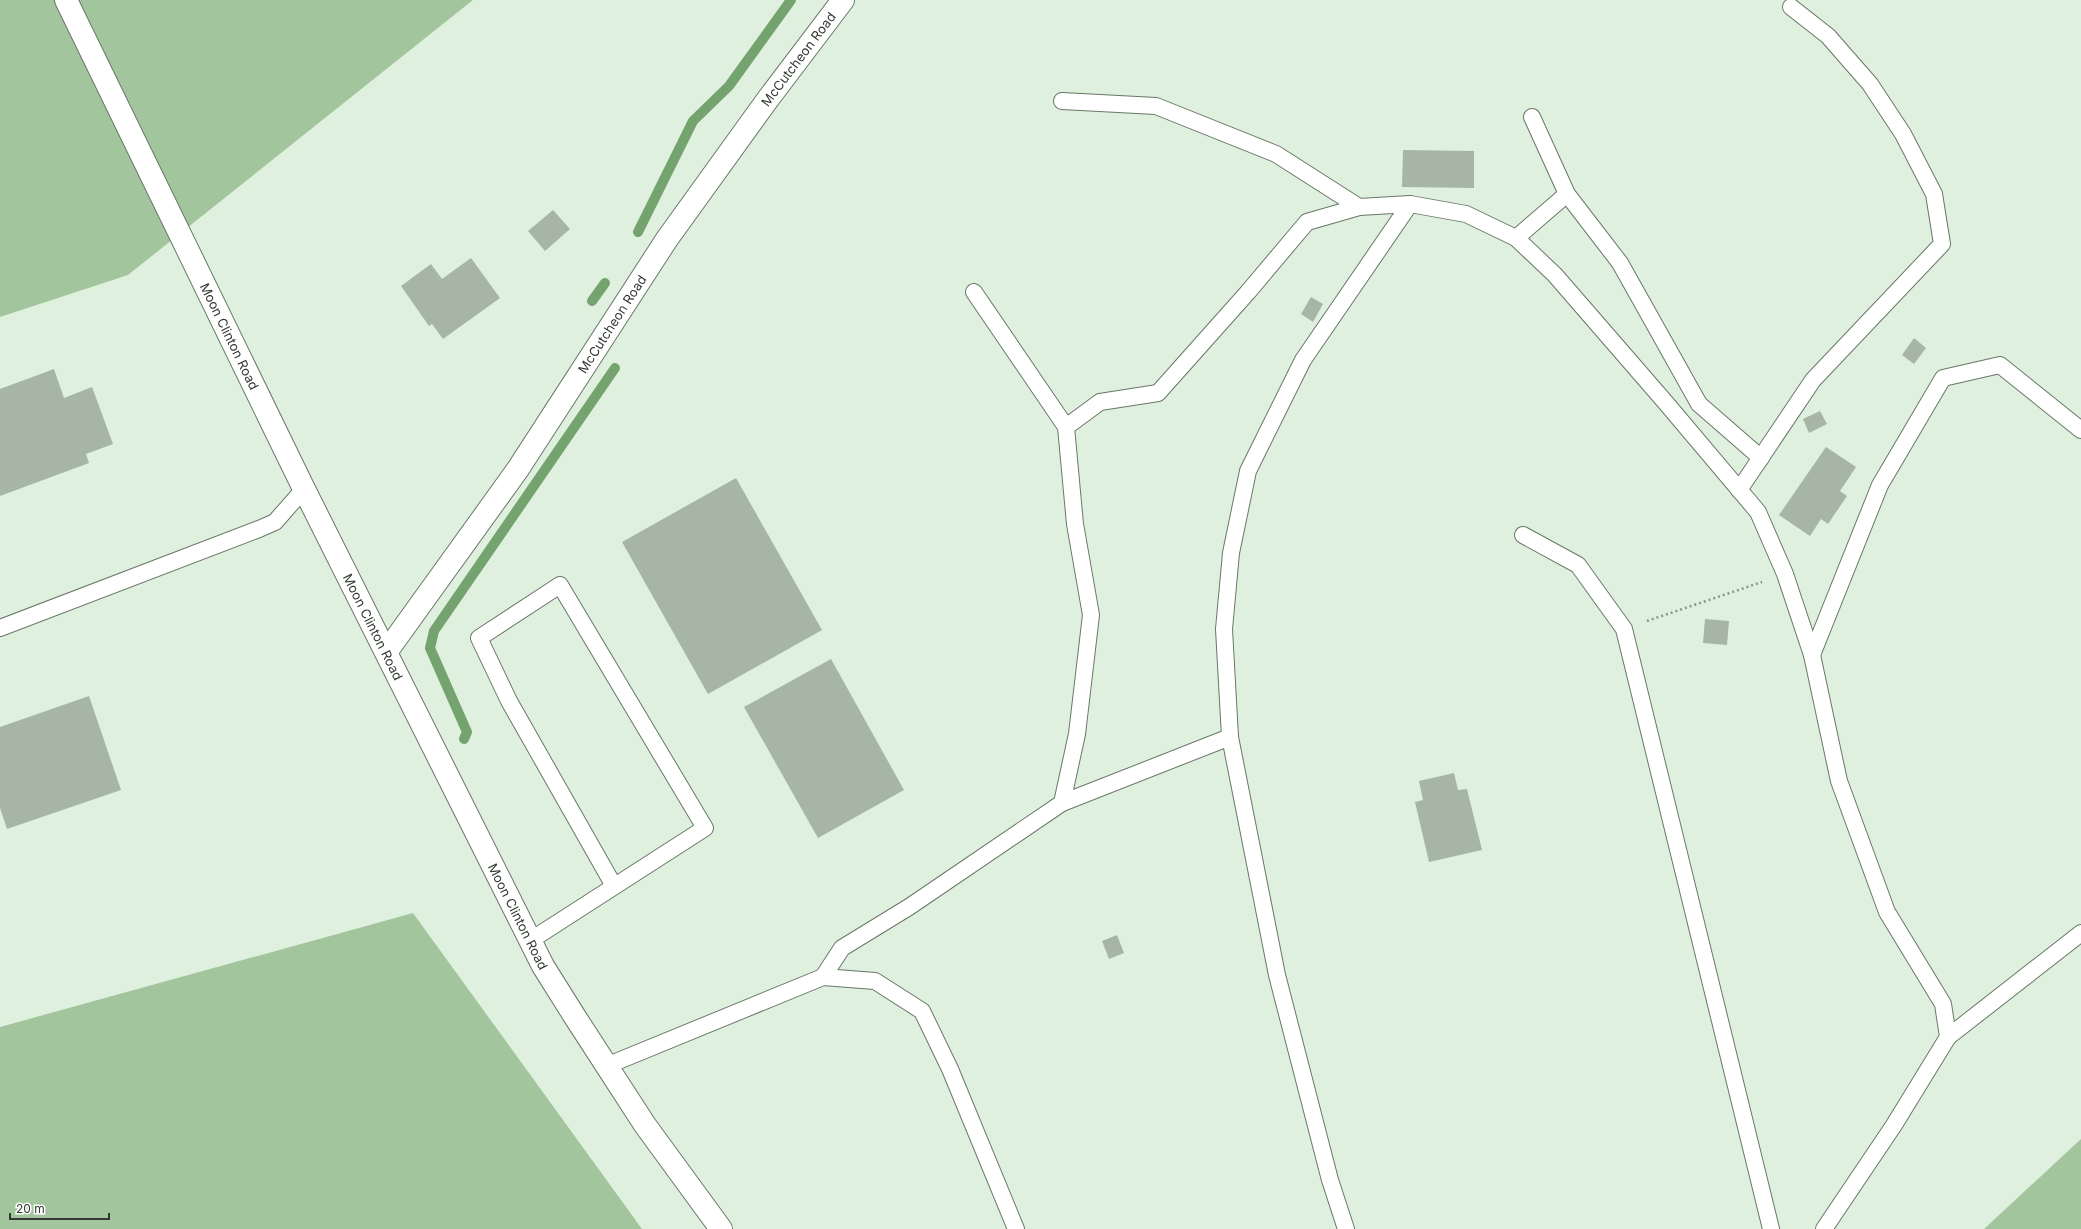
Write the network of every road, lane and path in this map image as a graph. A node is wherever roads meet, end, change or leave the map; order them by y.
1 (66, 0) edge
2 (843, 0) edge
3 (1791, 7) dead end
4 (1062, 101) dead end
5 (1532, 117) dead end
6 (1567, 194) junction
7 (1410, 204) junction
8 (1358, 207) junction
9 (1516, 238) junction
10 (974, 292) dead end
11 (1066, 428) junction
12 (2081, 430) edge
13 (1761, 458) junction
14 (304, 489) junction
15 (1739, 490) junction
16 (1522, 535) dead end
17 (1785, 574) junction
18 (0, 628) edge
19 (1624, 629) junction
20 (387, 651) junction
21 (1812, 655) junction
22 (1230, 737) junction
23 (1062, 803) junction
24 (614, 886) junction
25 (2081, 933) edge
26 (531, 940) junction
27 (823, 977) junction
28 (1948, 1037) junction
29 (606, 1066) junction
30 (721, 1229) edge
31 (1016, 1229) edge
32 (1346, 1229) edge
33 (1771, 1229) edge
34 (1824, 1229) edge

1 - 14 street, Moon Clinton Road
2 - 20 street, McCutcheon Road
3 - 13 lane
4 - 8 lane
5 - 6 lane
6 - 9 lane
6 - 13 lane
7 - 8 lane
7 - 9 lane
7 - 22 lane
8 - 11 lane
9 - 15 lane
10 - 11 lane
11 - 23 lane
12 - 21 lane
13 - 15 lane
14 - 18 lane
14 - 20 street, Moon Clinton Road
15 - 17 lane
16 - 19 lane
17 - 19 path
17 - 21 lane
19 - 33 lane
20 - 26 street, Moon Clinton Road
21 - 28 lane
22 - 23 lane
22 - 32 lane
23 - 27 lane
24 - 24 lane
24 - 26 lane
25 - 28 lane
26 - 29 street, Moon Clinton Road
27 - 29 lane
27 - 31 lane
28 - 34 lane
29 - 30 street, Moon Clinton Road

